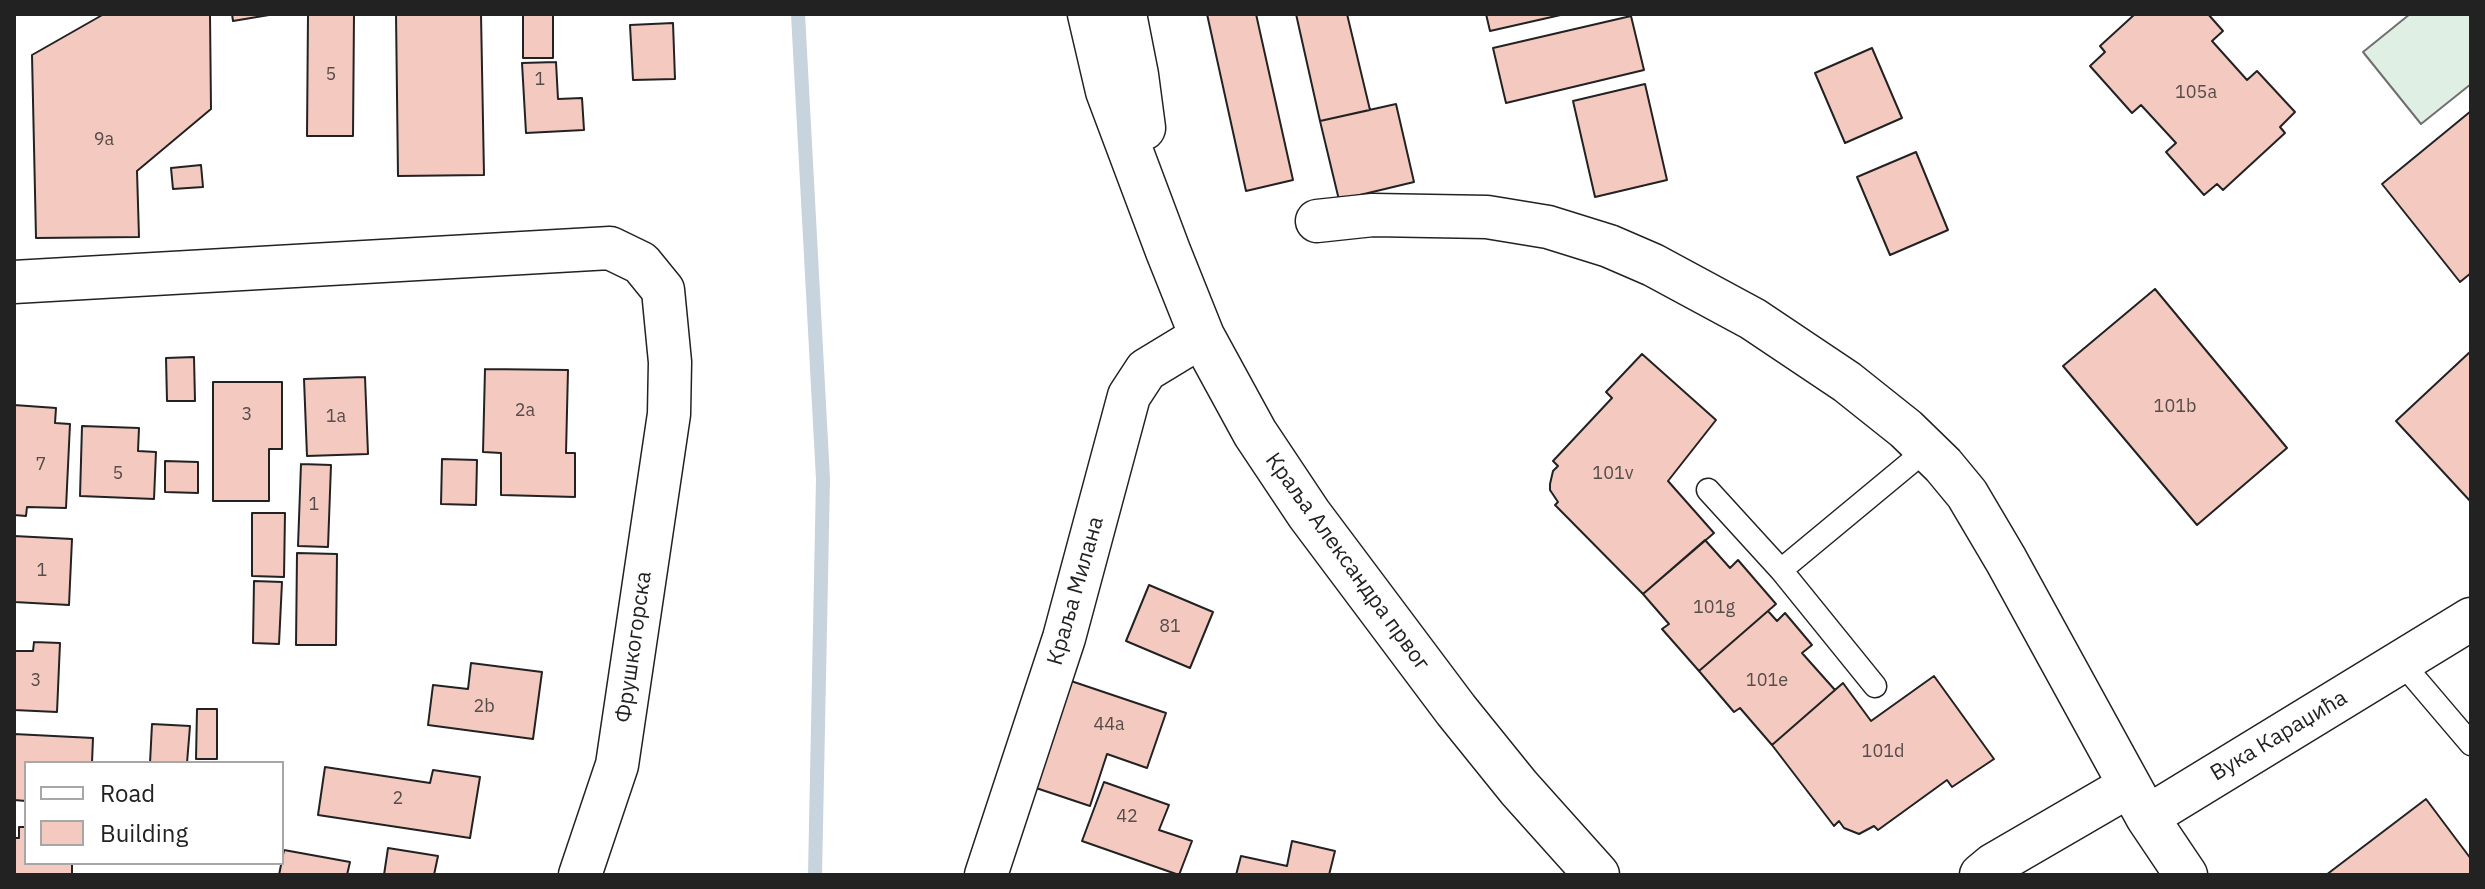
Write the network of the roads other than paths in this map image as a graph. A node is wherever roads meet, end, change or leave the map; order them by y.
1 (1090, 14) edge
2 (1124, 14) edge
3 (1153, 213) junction
4 (1317, 221) dead end
5 (14, 282) edge
6 (1202, 336) junction
7 (1927, 449) junction
8 (1708, 490) dead end
9 (1781, 570) junction
10 (2471, 619) edge
11 (2402, 663) junction
12 (1875, 686) dead end
13 (2471, 744) edge
14 (2138, 801) junction
15 (580, 875) edge
16 (986, 875) edge
17 (1597, 875) edge
18 (1981, 875) edge
19 (2186, 875) edge

1 - 3 main road, Краља Александра првог
2 - 3 main road, Краља Александра првог
3 - 6 main road, Краља Александра првог
4 - 7 street
5 - 15 street, Фрушкогорска
6 - 16 street, Краља Милана
6 - 17 main road, Краља Александра првог
7 - 9 lane
7 - 14 street
8 - 9 lane
9 - 12 lane
10 - 11 street, Вука Караџића
11 - 13 lane
11 - 14 street, Вука Караџића
14 - 18 street, Вука Караџића
14 - 19 street

